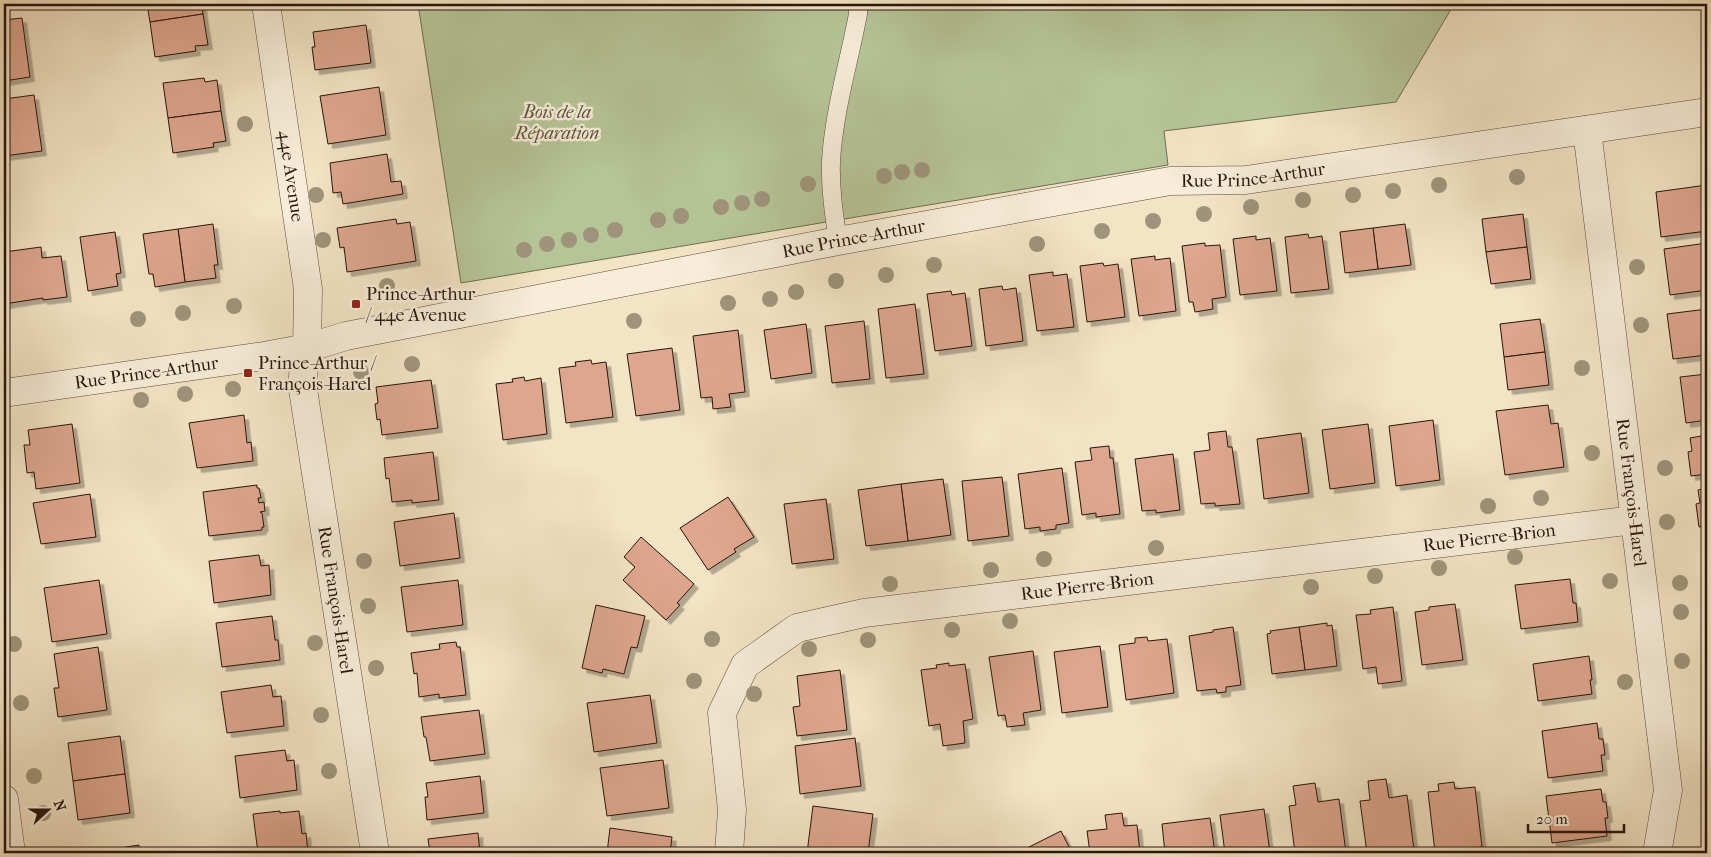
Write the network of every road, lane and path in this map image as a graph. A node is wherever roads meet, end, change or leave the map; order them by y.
1 (266, 4) edge
2 (858, 4) edge
3 (1707, 112) edge
4 (1587, 130) junction
5 (838, 241) junction
6 (306, 348) junction
7 (4, 393) edge
8 (1634, 520) junction
9 (4, 799) edge
10 (11, 853) edge
11 (375, 853) edge
12 (729, 853) edge
13 (1657, 853) edge

1 - 6 street, 44e Avenue
2 - 5 lane
3 - 4 street, Rue Prince-Arthur
4 - 5 street, Rue Prince-Arthur
4 - 8 street, Rue François-Harel
5 - 6 street, Rue Prince-Arthur
6 - 7 street, Rue Prince-Arthur
6 - 11 street, Rue François-Harel
8 - 12 street, Rue Pierre-Brion
8 - 13 street, Rue François-Harel
9 - 10 street

